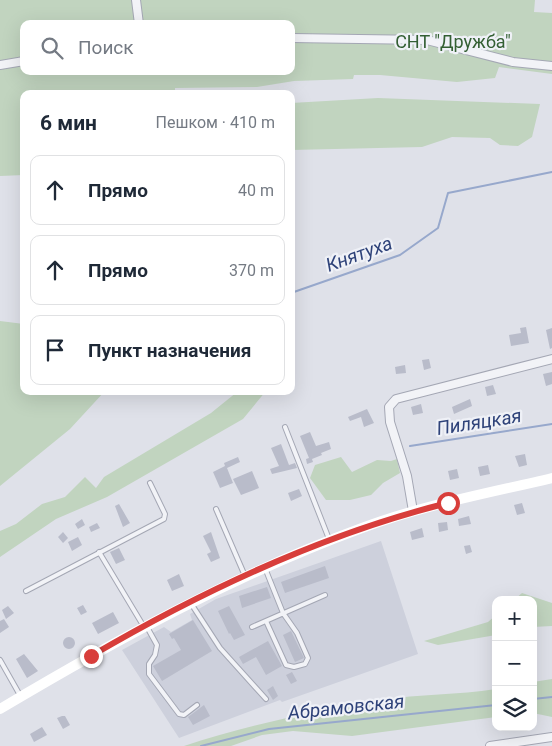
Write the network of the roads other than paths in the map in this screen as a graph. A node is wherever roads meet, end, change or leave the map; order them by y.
1 (136, 0) edge
2 (138, 20) edge
3 (295, 38) edge
4 (20, 62) edge
5 (0, 65) edge
6 (552, 66) edge
7 (552, 359) edge
8 (285, 427) dead end
9 (552, 478) edge
10 (150, 483) dead end
11 (216, 509) dead end
12 (413, 511) junction
13 (330, 541) junction
14 (99, 552) junction
15 (265, 568) junction
16 (246, 577) junction
17 (26, 591) dead end
18 (325, 595) dead end
19 (190, 603) junction
20 (283, 614) junction
21 (266, 621) junction
22 (144, 626) junction
23 (252, 627) dead end
24 (0, 660) edge
25 (21, 697) junction
26 (266, 699) dead end
27 (198, 705) dead end
28 (0, 709) edge
29 (552, 737) edge
30 (490, 746) edge

1 - 2 street
3 - 6 street
4 - 5 street
7 - 12 street
8 - 13 lane
9 - 12 street
10 - 14 lane
11 - 16 lane
12 - 13 street
13 - 15 street
14 - 17 lane
14 - 22 lane
15 - 16 street
15 - 20 lane
16 - 19 street
18 - 20 lane
19 - 22 street
19 - 26 lane
20 - 21 lane
20 - 21 lane
21 - 23 lane
22 - 25 street
22 - 27 lane
24 - 25 lane
25 - 28 street
29 - 30 street

